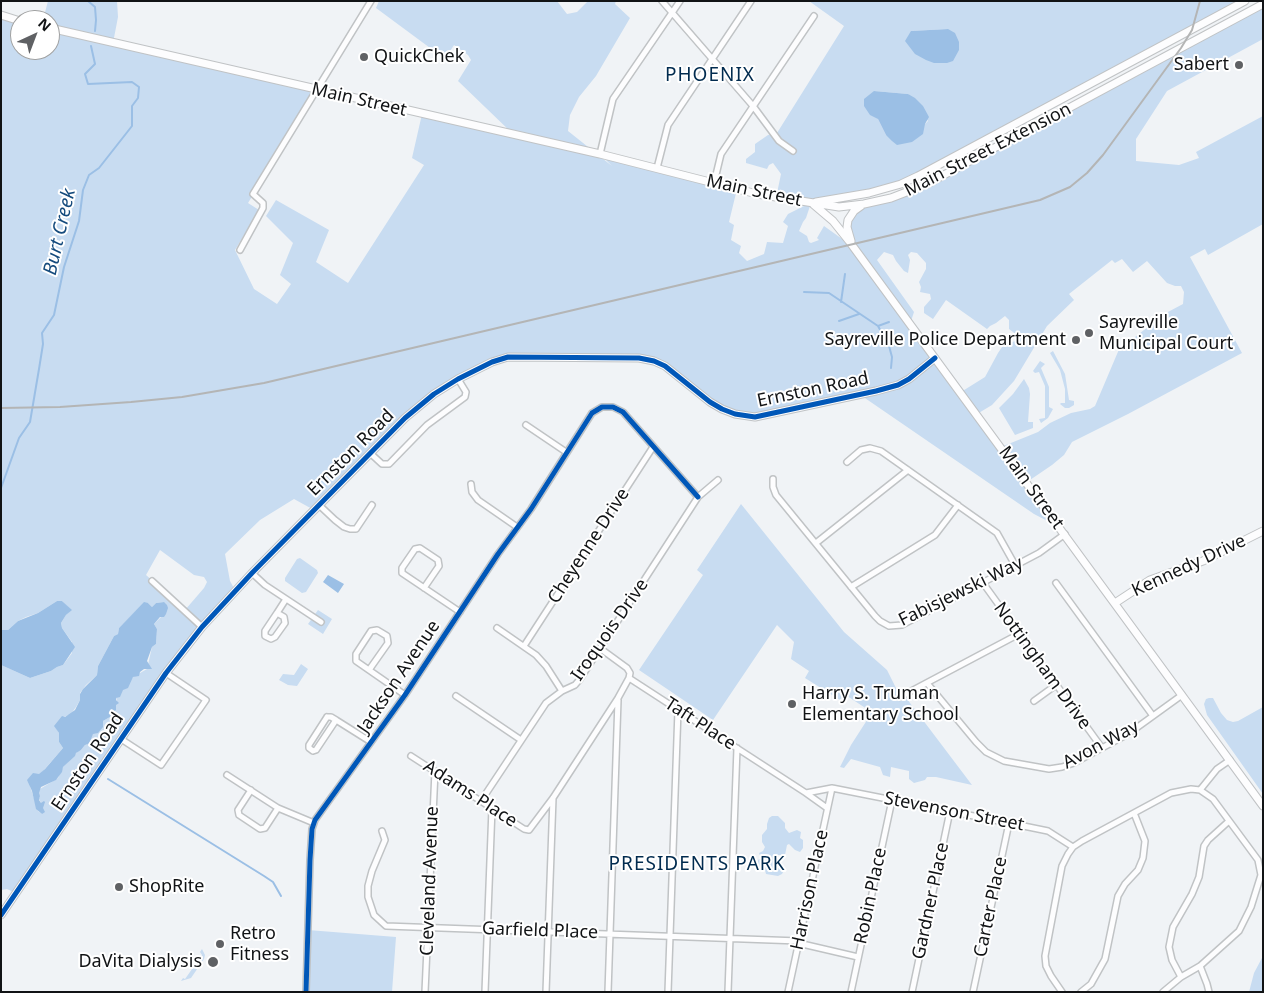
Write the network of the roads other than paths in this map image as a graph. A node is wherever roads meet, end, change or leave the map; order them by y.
1 (372, 1) edge
2 (662, 1) edge
3 (680, 1) edge
4 (751, 1) edge
5 (1245, 1) edge
6 (1263, 4) edge
7 (672, 13) junction
8 (814, 16) dead end
9 (60, 30) edge
10 (712, 59) junction
11 (317, 90) junction
12 (753, 106) junction
13 (793, 151) dead end
14 (600, 154) junction
15 (657, 168) junction
16 (714, 183) junction
17 (811, 203) junction
18 (864, 204) junction
19 (853, 246) junction
20 (240, 250) dead end
21 (935, 358) junction
22 (458, 380) junction
23 (526, 425) dead end
24 (653, 446) junction
25 (566, 452) junction
26 (370, 453) junction
27 (847, 462) dead end
28 (908, 470) junction
29 (773, 479) dead end
30 (718, 480) dead end
31 (471, 484) dead end
32 (698, 497) junction
33 (319, 505) junction
34 (372, 505) dead end
35 (958, 505) junction
36 (517, 527) junction
37 (1263, 531) edge
38 (1065, 534) junction
39 (816, 543) junction
40 (1016, 565) junction
41 (252, 573) junction
42 (152, 581) dead end
43 (983, 583) junction
44 (1056, 583) dead end
45 (851, 587) junction
46 (424, 588) junction
47 (286, 599) junction
48 (1115, 603) junction
49 (460, 612) junction
50 (277, 613) junction
51 (321, 622) dead end
52 (202, 627) junction
53 (496, 628) dead end
54 (1018, 634) junction
55 (524, 646) junction
56 (601, 649) junction
57 (370, 670) junction
58 (166, 673) junction
59 (629, 678) junction
60 (927, 682) junction
61 (1056, 685) junction
62 (562, 691) junction
63 (405, 695) junction
64 (1182, 695) junction
65 (456, 696) dead end
66 (900, 697) dead end
67 (618, 698) junction
68 (1034, 701) dead end
69 (678, 710) junction
70 (1153, 716) junction
71 (336, 720) junction
72 (121, 739) junction
73 (521, 740) junction
74 (371, 742) junction
75 (737, 748) junction
76 (1102, 748) junction
77 (411, 756) dead end
78 (1230, 760) junction
79 (435, 771) junction
80 (227, 775) dead end
81 (832, 788) junction
82 (251, 790) junction
83 (1200, 790) junction
84 (806, 793) junction
85 (553, 798) junction
86 (892, 800) junction
87 (481, 801) junction
88 (1263, 806) edge
89 (278, 808) junction
90 (492, 808) junction
91 (827, 808) junction
92 (950, 811) junction
93 (1134, 813) junction
94 (1229, 821) junction
95 (314, 823) junction
96 (1009, 823) junction
97 (382, 831) dead end
98 (1073, 847) junction
99 (1, 915) edge
100 (428, 928) junction
101 (488, 928) junction
102 (549, 931) junction
103 (610, 933) junction
104 (670, 936) junction
105 (730, 938) junction
106 (798, 942) junction
107 (858, 957) junction
108 (1200, 966) junction
109 (1181, 977) junction
110 (306, 992) edge
111 (425, 992) edge
112 (485, 992) edge
113 (546, 992) edge
114 (608, 992) edge
115 (668, 992) edge
116 (728, 992) edge
117 (788, 992) edge
118 (851, 992) edge
119 (912, 992) edge
120 (973, 992) edge
121 (1062, 992) edge
122 (1082, 992) edge
123 (1163, 992) edge
124 (1209, 992) edge

1 - 11 street
2 - 7 street
3 - 7 street
4 - 10 street
5 - 17 main road, Main Street Extension
6 - 18 main road, Main Street Extension
7 - 10 street
7 - 14 street
8 - 12 street
9 - 11 main road, Main Street
10 - 12 street
10 - 15 street
11 - 14 main road, Main Street
11 - 20 street
12 - 13 street
12 - 16 street
14 - 15 main road, Main Street
15 - 16 main road, Main Street
16 - 17 main road, Main Street
17 - 18 main road, Main Street Extension
17 - 19 main road, Main Street
18 - 19 main road
19 - 21 main road, Main Street
21 - 22 main road, Ernston Road
21 - 38 main road, Main Street
22 - 26 main road, Ernston Road
22 - 26 street
23 - 25 street
24 - 25 street, Jackson Avenue
24 - 32 street
24 - 55 street, Cheyenne Drive
25 - 36 street, Jackson Avenue
26 - 33 main road, Ernston Road
27 - 28 street
28 - 35 street
28 - 39 street
29 - 39 street, Fabisjewski Way
30 - 32 street, Iroquois Drive
31 - 36 street
32 - 56 street, Iroquois Drive
33 - 34 street
33 - 41 main road, Ernston Road
35 - 40 street
35 - 45 street
36 - 49 street, Jackson Avenue
37 - 48 main road, Kennedy Drive
38 - 40 street, Fabisjewski Way
38 - 48 main road, Main Street
39 - 45 street, Fabisjewski Way
40 - 43 street, Fabisjewski Way
41 - 47 street
41 - 52 main road, Ernston Road
42 - 52 street
43 - 45 street, Fabisjewski Way
43 - 54 street, Nottingham Drive
44 - 70 street
46 - 46 street
46 - 49 street
47 - 50 street
47 - 51 street
48 - 64 main road, Main Street
49 - 63 street, Jackson Avenue
50 - 50 street
52 - 58 main road, Ernston Road
53 - 55 street
54 - 60 street
54 - 61 street, Nottingham Drive
55 - 62 street
56 - 59 street, Taft Place
56 - 62 street, Iroquois Drive
57 - 57 street
57 - 63 street
58 - 72 main road, Ernston Road
58 - 72 street
59 - 67 street
59 - 69 street, Taft Place
60 - 66 street
60 - 76 street, Avon Way
61 - 68 street
61 - 76 street, Nottingham Drive
62 - 73 street, Iroquois Drive
63 - 74 street, Jackson Avenue
64 - 70 street, Avon Way
64 - 78 main road, Main Street
65 - 73 street
67 - 85 street
67 - 103 street
69 - 75 street, Taft Place
69 - 104 street
70 - 76 street, Avon Way
71 - 71 street
71 - 74 street
72 - 99 main road, Ernston Road
73 - 87 street, Iroquois Drive
74 - 95 street, Jackson Avenue
75 - 84 street, Taft Place
75 - 105 street
77 - 79 street, Adams Place
78 - 83 street
78 - 88 main road, Main Street
79 - 87 street, Adams Place
79 - 100 street, Cleveland Avenue
80 - 82 street
81 - 84 street
81 - 86 street, Stevenson Street
81 - 91 street, Harrison Place
82 - 89 street
82 - 89 street
83 - 93 street
83 - 94 street
84 - 91 street, Taft Place
85 - 90 street, Adams Place
85 - 102 street
86 - 92 street, Stevenson Street
86 - 107 street, Robin Place
87 - 90 street, Adams Place
89 - 95 street
90 - 101 street
91 - 106 street, Harrison Place
92 - 96 street, Stevenson Street
92 - 119 street, Gardner Place
93 - 98 street
93 - 122 street
94 - 108 street
94 - 109 street
95 - 110 street, Jackson Avenue
96 - 98 street, Stevenson Street
96 - 120 street, Carter Place
97 - 100 street, Garfield Place
98 - 121 street
100 - 101 street, Garfield Place
100 - 111 street, Cleveland Avenue
101 - 102 street, Garfield Place
101 - 112 street
102 - 103 street, Garfield Place
102 - 113 street
103 - 104 street, Garfield Place
103 - 114 street
104 - 105 street, Garfield Place
104 - 115 street
105 - 106 street, Garfield Place
105 - 116 street
106 - 107 street, Garfield Place
106 - 117 street, Harrison Place
107 - 118 street, Robin Place
108 - 109 street
108 - 124 street
109 - 123 street

